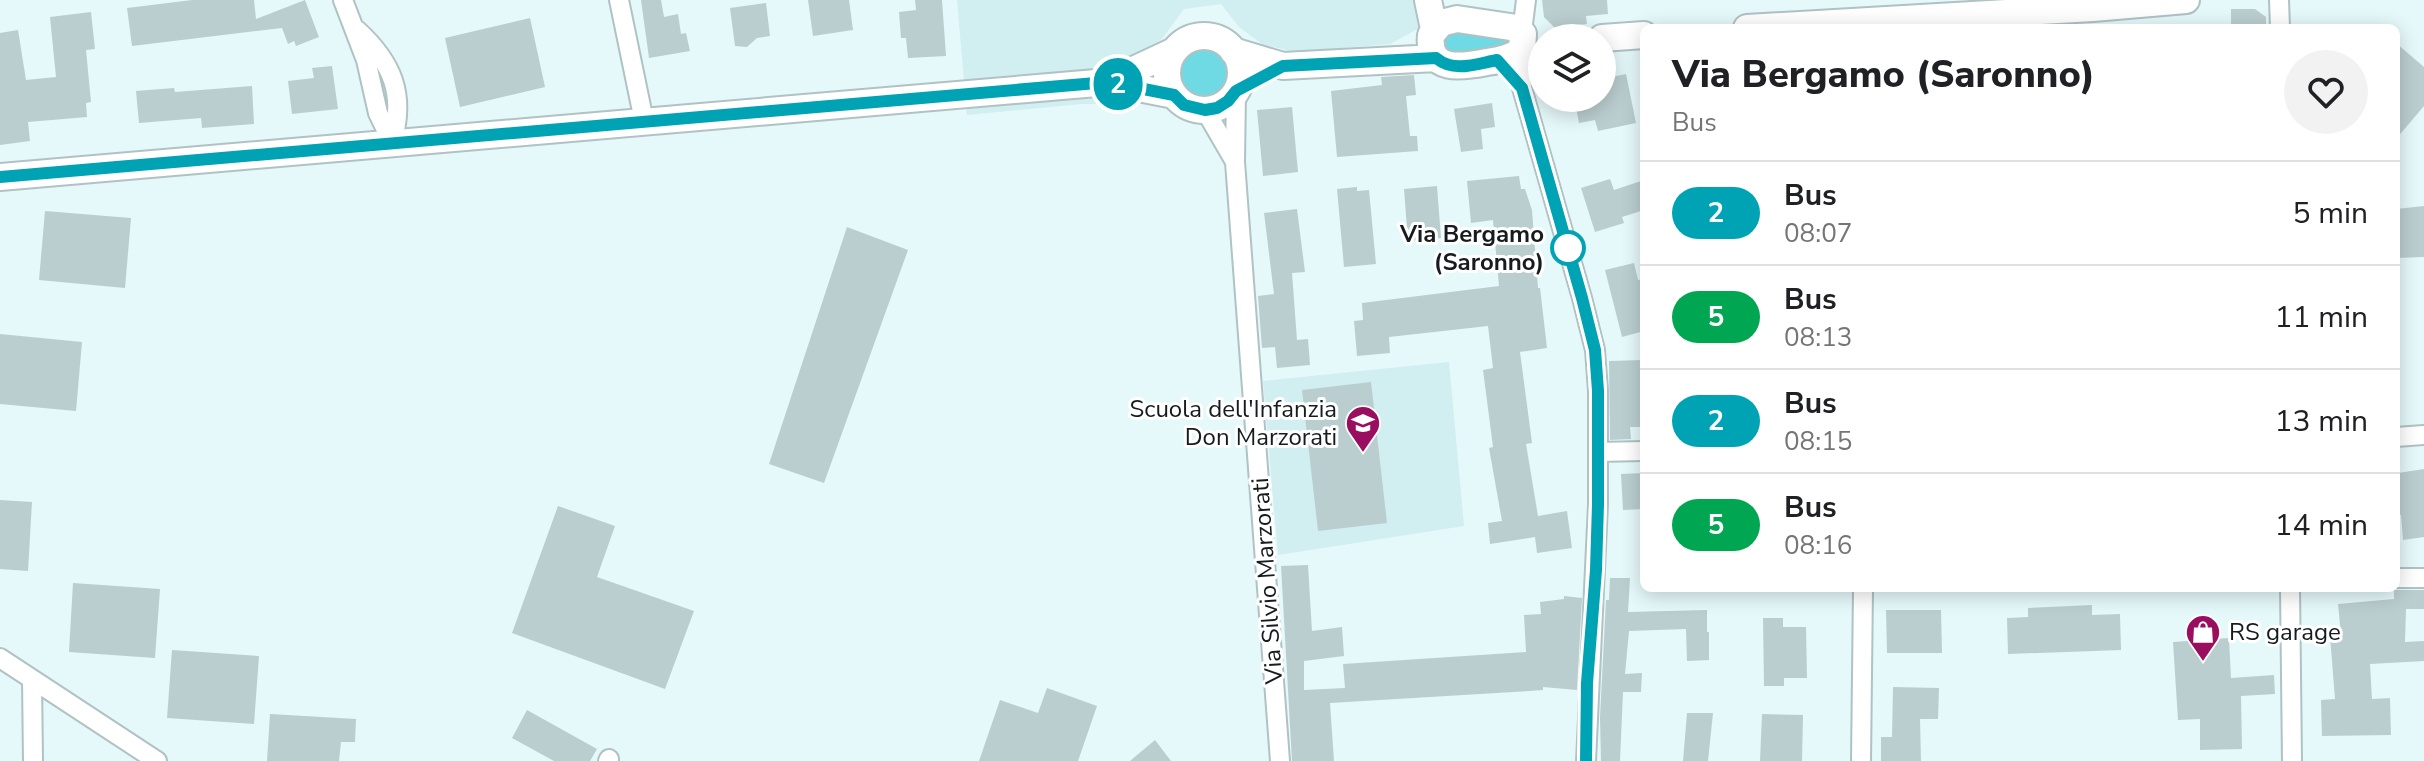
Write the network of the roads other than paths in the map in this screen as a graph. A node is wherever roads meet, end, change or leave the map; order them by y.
1 (343, 0) edge
2 (619, 0) edge
3 (1428, 0) edge
4 (1458, 0) edge
5 (1518, 0) edge
6 (1526, 0) edge
7 (2186, 0) edge
8 (2279, 0) edge
9 (1816, 24) edge
10 (2280, 24) edge
11 (1640, 35) edge
12 (1616, 37) edge
13 (1517, 39) edge
14 (1434, 41) junction
15 (1174, 51) junction
16 (1233, 51) junction
17 (1283, 66) junction
18 (1108, 82) junction
19 (1236, 91) junction
20 (1174, 95) junction
21 (1205, 110) junction
22 (644, 121) junction
23 (392, 142) junction
24 (1235, 162) junction
25 (0, 177) edge
26 (2424, 435) edge
27 (2400, 437) edge
28 (1640, 451) edge
29 (1598, 452) junction
30 (2400, 578) edge
31 (2424, 578) edge
32 (1863, 592) edge
33 (2290, 592) edge
34 (0, 658) edge
35 (32, 679) junction
36 (33, 761) edge
37 (157, 761) edge
38 (1280, 761) edge
39 (1586, 761) edge
40 (1861, 761) edge
41 (2292, 761) edge

1 - 23 street
2 - 22 street
3 - 14 street
4 - 13 street
5 - 13 street
6 - 13 street
7 - 9 street
8 - 10 street
11 - 12 street
13 - 14 street
13 - 14 street
13 - 29 street
14 - 17 street
15 - 16 street
15 - 18 street
15 - 20 street
16 - 17 street
16 - 19 street
17 - 19 street
18 - 20 street
18 - 22 street
19 - 21 street
19 - 24 street, Via Silvio Marzorati
20 - 21 street
21 - 24 street, Via Silvio Marzorati
22 - 23 street
23 - 25 street
24 - 38 street, Via Silvio Marzorati
26 - 27 street
28 - 29 street
29 - 39 street
30 - 31 street
32 - 40 street
33 - 41 street
34 - 35 street
35 - 36 street
35 - 37 street

